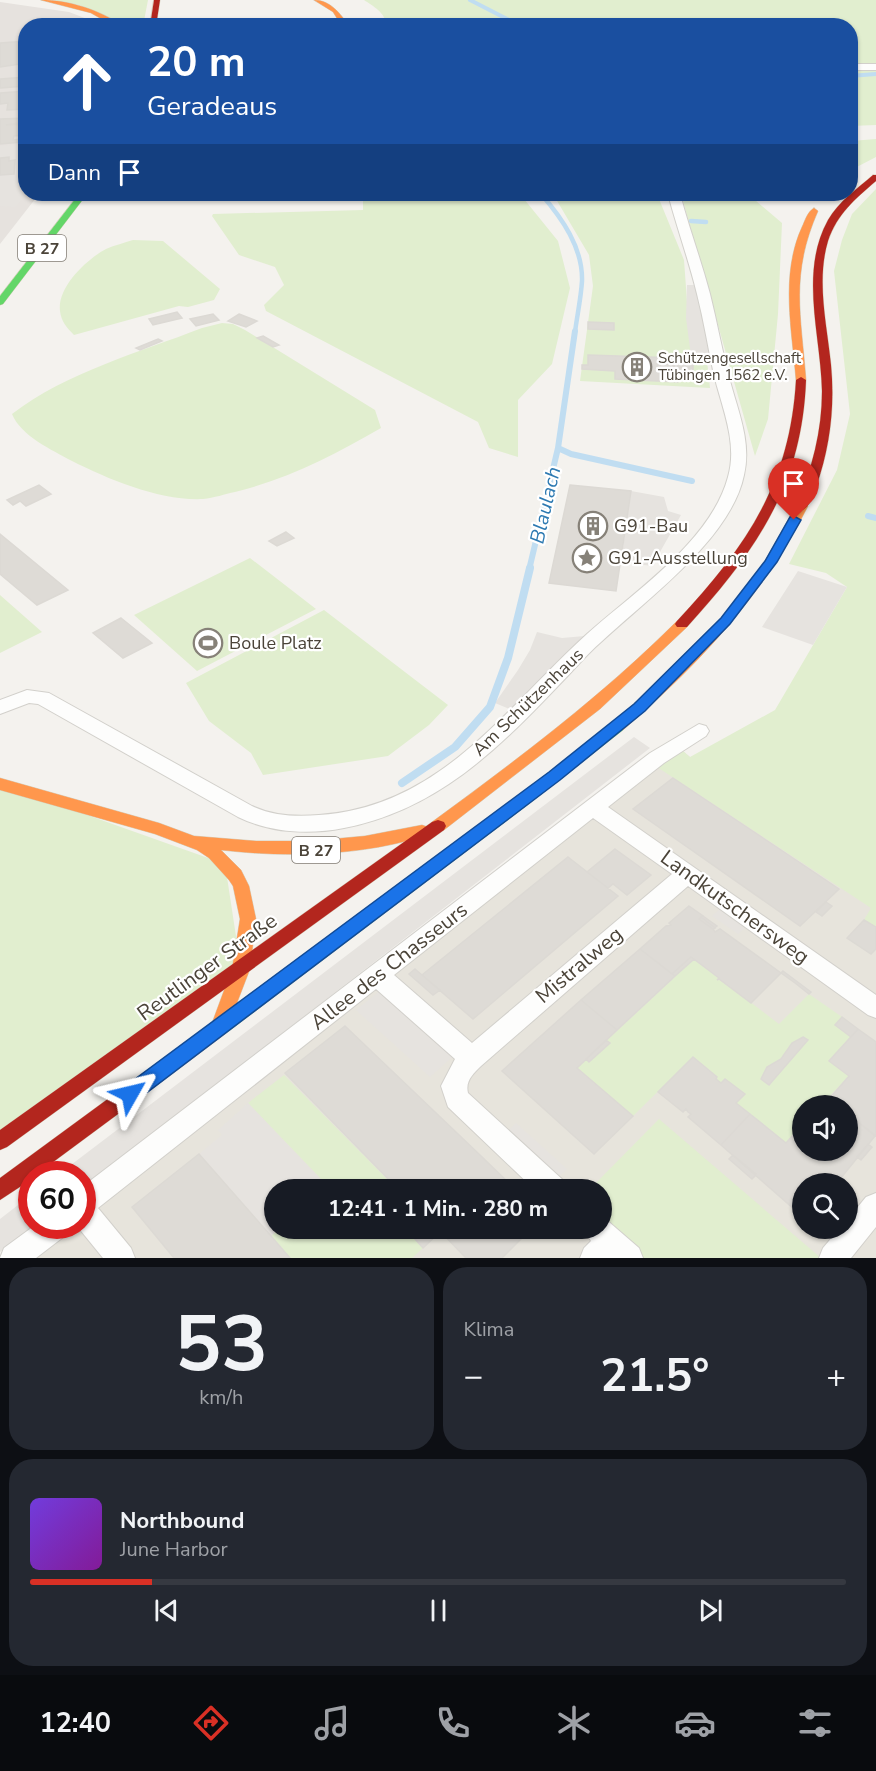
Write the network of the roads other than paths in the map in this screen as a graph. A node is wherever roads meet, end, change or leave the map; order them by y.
1 (44, 0) edge
2 (157, 0) edge
3 (317, 0) edge
4 (331, 0) edge
5 (105, 18) edge
6 (154, 18) edge
7 (340, 18) edge
8 (352, 18) edge
9 (858, 67) edge
10 (876, 67) edge
11 (872, 169) edge
12 (858, 185) edge
13 (78, 201) edge
14 (676, 201) edge
15 (822, 201) edge
16 (845, 201) edge
17 (0, 302) edge
18 (0, 707) edge
19 (699, 730) dead end
20 (0, 784) edge
21 (593, 807) junction
22 (438, 826) junction
23 (192, 840) junction
24 (688, 873) junction
25 (242, 969) junction
26 (377, 975) junction
27 (876, 1008) edge
28 (219, 1028) junction
29 (472, 1058) junction
30 (0, 1141) edge
31 (543, 1179) edge
32 (0, 1190) edge
33 (96, 1193) edge
34 (876, 1206) edge
35 (96, 1227) edge
36 (39, 1239) edge
37 (14, 1258) edge
38 (121, 1258) edge
39 (833, 1258) edge

1 - 5 main road
2 - 6 main road
3 - 7 main road
4 - 8 main road
9 - 10 street
11 - 12 main road
13 - 17 main road, B 27
14 - 18 street, Am Schützenhaus
15 - 22 main road, Reutlinger Straße
16 - 28 main road
19 - 21 street, Allee des Chasseurs
20 - 23 main road, B 27
21 - 24 street, Landkutschersweg
21 - 26 street, Allee des Chasseurs
22 - 23 main road, B 27
22 - 25 main road, Reutlinger Straße
23 - 25 main road, B 27
24 - 27 street, Landkutschersweg
24 - 29 street, Mistralweg
25 - 28 main road
25 - 30 main road, Reutlinger Straße
26 - 29 street
26 - 33 street, Allee des Chasseurs
28 - 32 main road
29 - 31 street, Mistralweg
34 - 39 street
35 - 38 street
36 - 37 street

